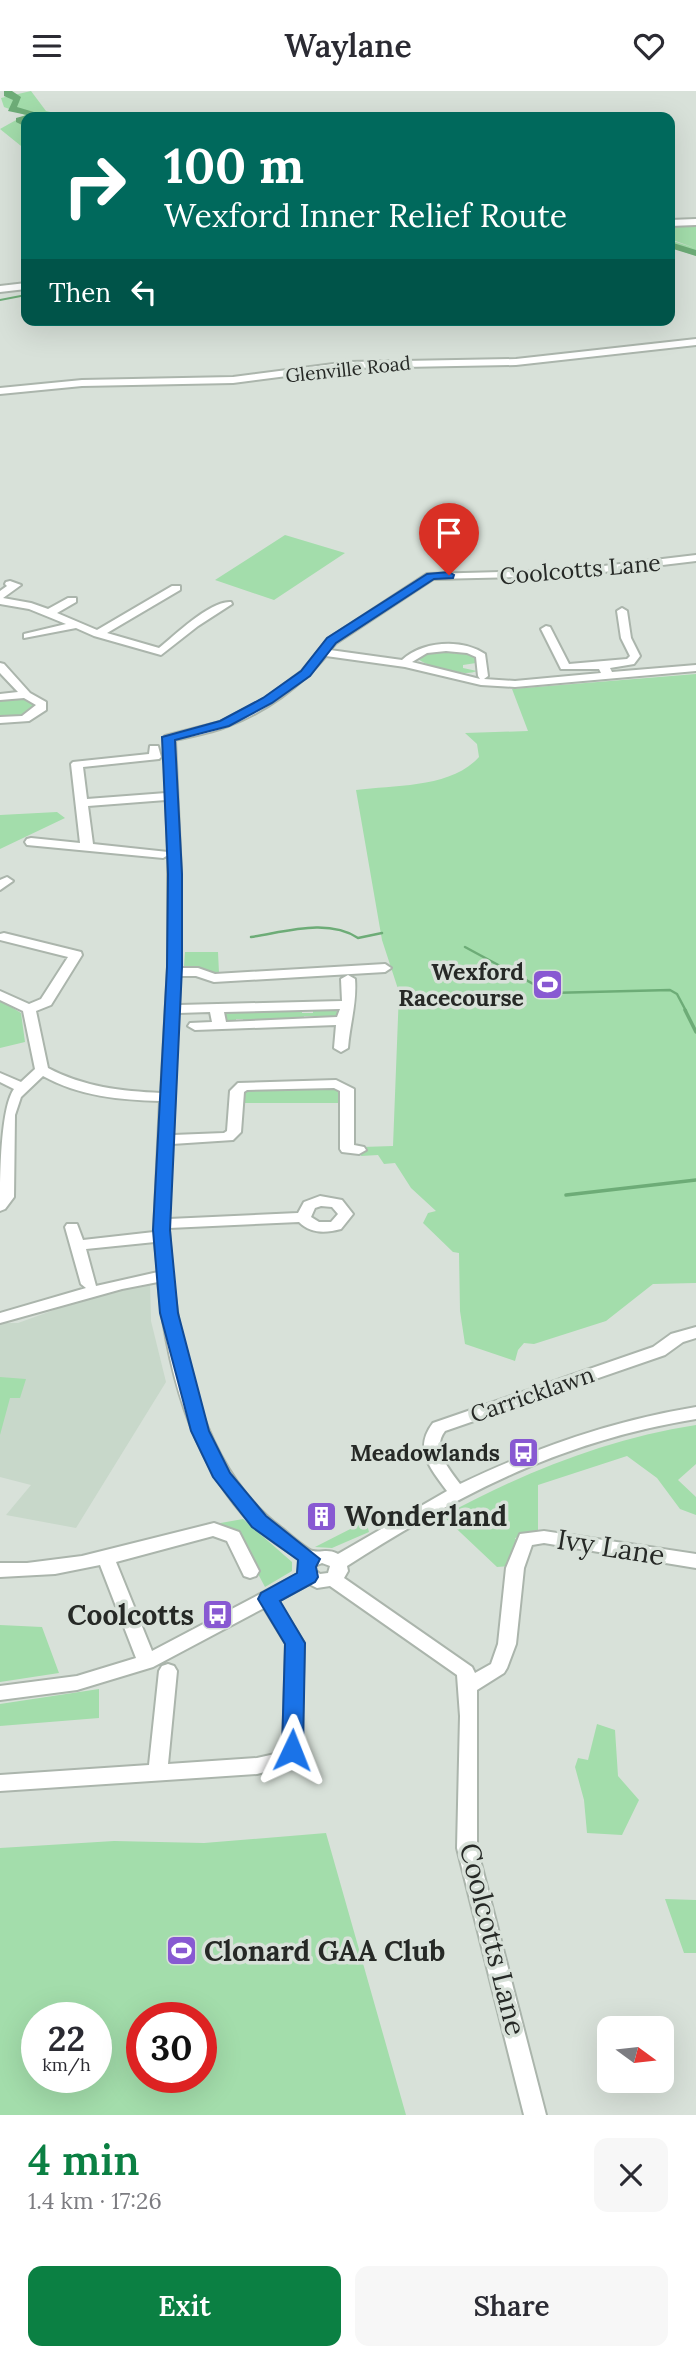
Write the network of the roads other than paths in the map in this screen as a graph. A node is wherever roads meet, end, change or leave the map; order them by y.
1 (696, 222) edge
2 (675, 223) edge
3 (21, 287) edge
4 (0, 289) edge
5 (696, 342) edge
6 (0, 391) edge
7 (696, 558) edge
8 (10, 584) dead end
9 (176, 588) dead end
10 (0, 599) edge
11 (72, 600) dead end
12 (228, 604) dead end
13 (622, 611) dead end
14 (49, 613) junction
15 (77, 625) junction
16 (546, 629) dead end
17 (98, 634) junction
18 (28, 636) dead end
19 (323, 652) junction
20 (405, 664) junction
21 (0, 666) edge
22 (696, 668) edge
23 (605, 671) junction
24 (483, 675) dead end
25 (26, 695) junction
26 (0, 697) edge
27 (0, 720) edge
28 (154, 748) dead end
29 (172, 796) junction
30 (82, 803) junction
31 (32, 842) dead end
32 (87, 847) junction
33 (163, 854) dead end
34 (4, 937) dead end
35 (385, 968) dead end
36 (174, 972) junction
37 (348, 979) dead end
38 (0, 995) edge
39 (349, 1005) junction
40 (216, 1008) junction
41 (29, 1009) junction
42 (173, 1009) junction
43 (343, 1021) junction
44 (219, 1026) junction
45 (195, 1027) dead end
46 (341, 1048) dead end
47 (42, 1070) junction
48 (0, 1077) edge
49 (22, 1087) junction
50 (169, 1097) junction
51 (168, 1140) junction
52 (359, 1150) dead end
53 (0, 1206) edge
54 (303, 1217) dead end
55 (72, 1227) dead end
56 (161, 1230) junction
57 (78, 1245) junction
58 (164, 1276) junction
59 (89, 1284) dead end
60 (0, 1318) edge
61 (696, 1332) edge
62 (696, 1413) edge
63 (458, 1494) junction
64 (105, 1557) junction
65 (696, 1560) edge
66 (309, 1568) junction
67 (0, 1570) edge
68 (250, 1571) dead end
69 (335, 1571) junction
70 (268, 1599) junction
71 (146, 1662) junction
72 (168, 1671) dead end
73 (468, 1687) junction
74 (0, 1693) edge
75 (158, 1773) junction
76 (0, 1783) edge
77 (535, 2115) edge

1 - 2 highway
3 - 4 highway
5 - 6 street, Glenville Road
7 - 19 street, Coolcotts Lane
8 - 10 street
9 - 17 street
10 - 14 street
11 - 14 street
12 - 17 street
13 - 23 street
14 - 15 street
15 - 17 street
15 - 18 street
16 - 23 street
19 - 20 street
19 - 29 street, Coolcotts Lane
20 - 23 street
20 - 24 street
21 - 25 street
22 - 23 street
25 - 26 street
25 - 27 street
28 - 30 street
29 - 30 street
29 - 36 street, Coolcotts Lane
30 - 32 street
31 - 32 street
32 - 33 street
34 - 41 street
35 - 36 street
36 - 42 street, Coolcotts Lane
37 - 39 street
38 - 41 street
39 - 40 street
39 - 43 street
40 - 42 street
40 - 44 street
41 - 47 street
42 - 50 street, Coolcotts Lane
43 - 44 street
43 - 46 street
44 - 45 street
47 - 49 street
47 - 50 street
48 - 49 street
49 - 53 street
50 - 51 street, Coolcotts Lane
51 - 52 street
51 - 56 street, Coolcotts Lane
54 - 56 street
55 - 57 street
56 - 57 street
56 - 58 street, Coolcotts Lane
57 - 59 street
58 - 60 street
58 - 66 street, Coolcotts Lane
61 - 63 street, Carricklawn
62 - 63 street
63 - 69 street
64 - 67 street
64 - 68 street
64 - 71 street
65 - 73 street, Ivy Lane
66 - 69 street
66 - 69 street
66 - 70 street
69 - 73 street, Coolcotts Lane
70 - 71 street
70 - 75 street
71 - 74 street
72 - 75 street
73 - 77 street, Coolcotts Lane
75 - 76 street

